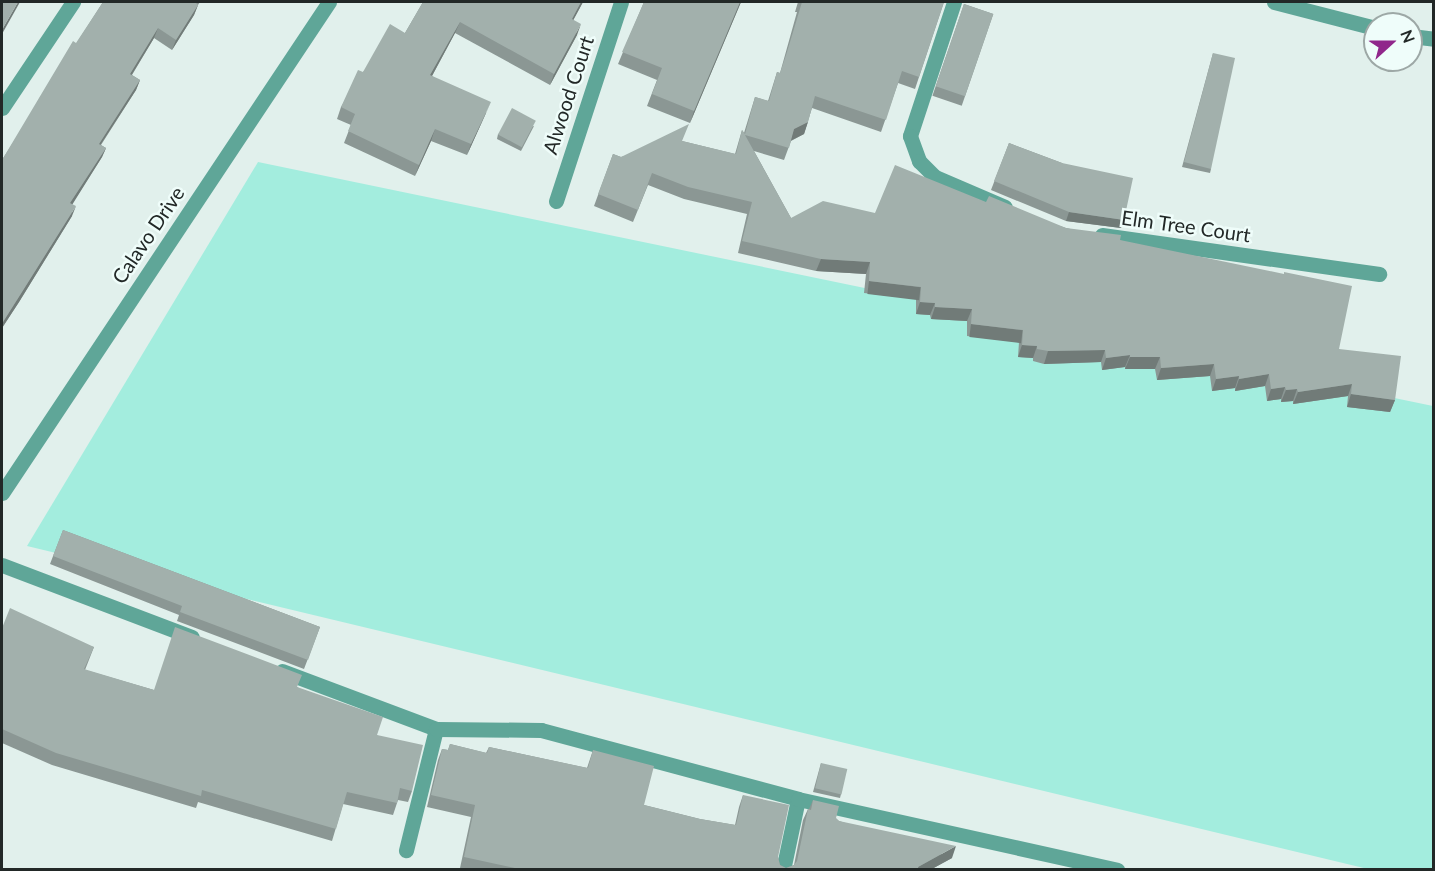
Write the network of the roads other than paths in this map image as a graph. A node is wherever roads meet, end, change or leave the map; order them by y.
1 (73, 2) edge
2 (328, 2) edge
3 (621, 2) edge
4 (954, 2) edge
5 (1274, 2) edge
6 (1363, 25) edge
7 (2, 108) edge
8 (556, 201) dead end
9 (1021, 213) edge
10 (1086, 233) edge
11 (1379, 274) dead end
12 (2, 493) edge
13 (2, 565) edge
14 (202, 640) edge
15 (269, 666) edge
16 (436, 729) junction
17 (798, 799) junction
18 (406, 850) dead end
19 (783, 870) edge
20 (1117, 870) edge

1 - 7 street
2 - 12 street, Calavo Drive
3 - 8 street, Alwood Court
4 - 9 street
5 - 6 street
10 - 11 street, Elm Tree Court
13 - 14 street
15 - 16 street
16 - 17 street
16 - 18 street
17 - 19 street
17 - 20 street

